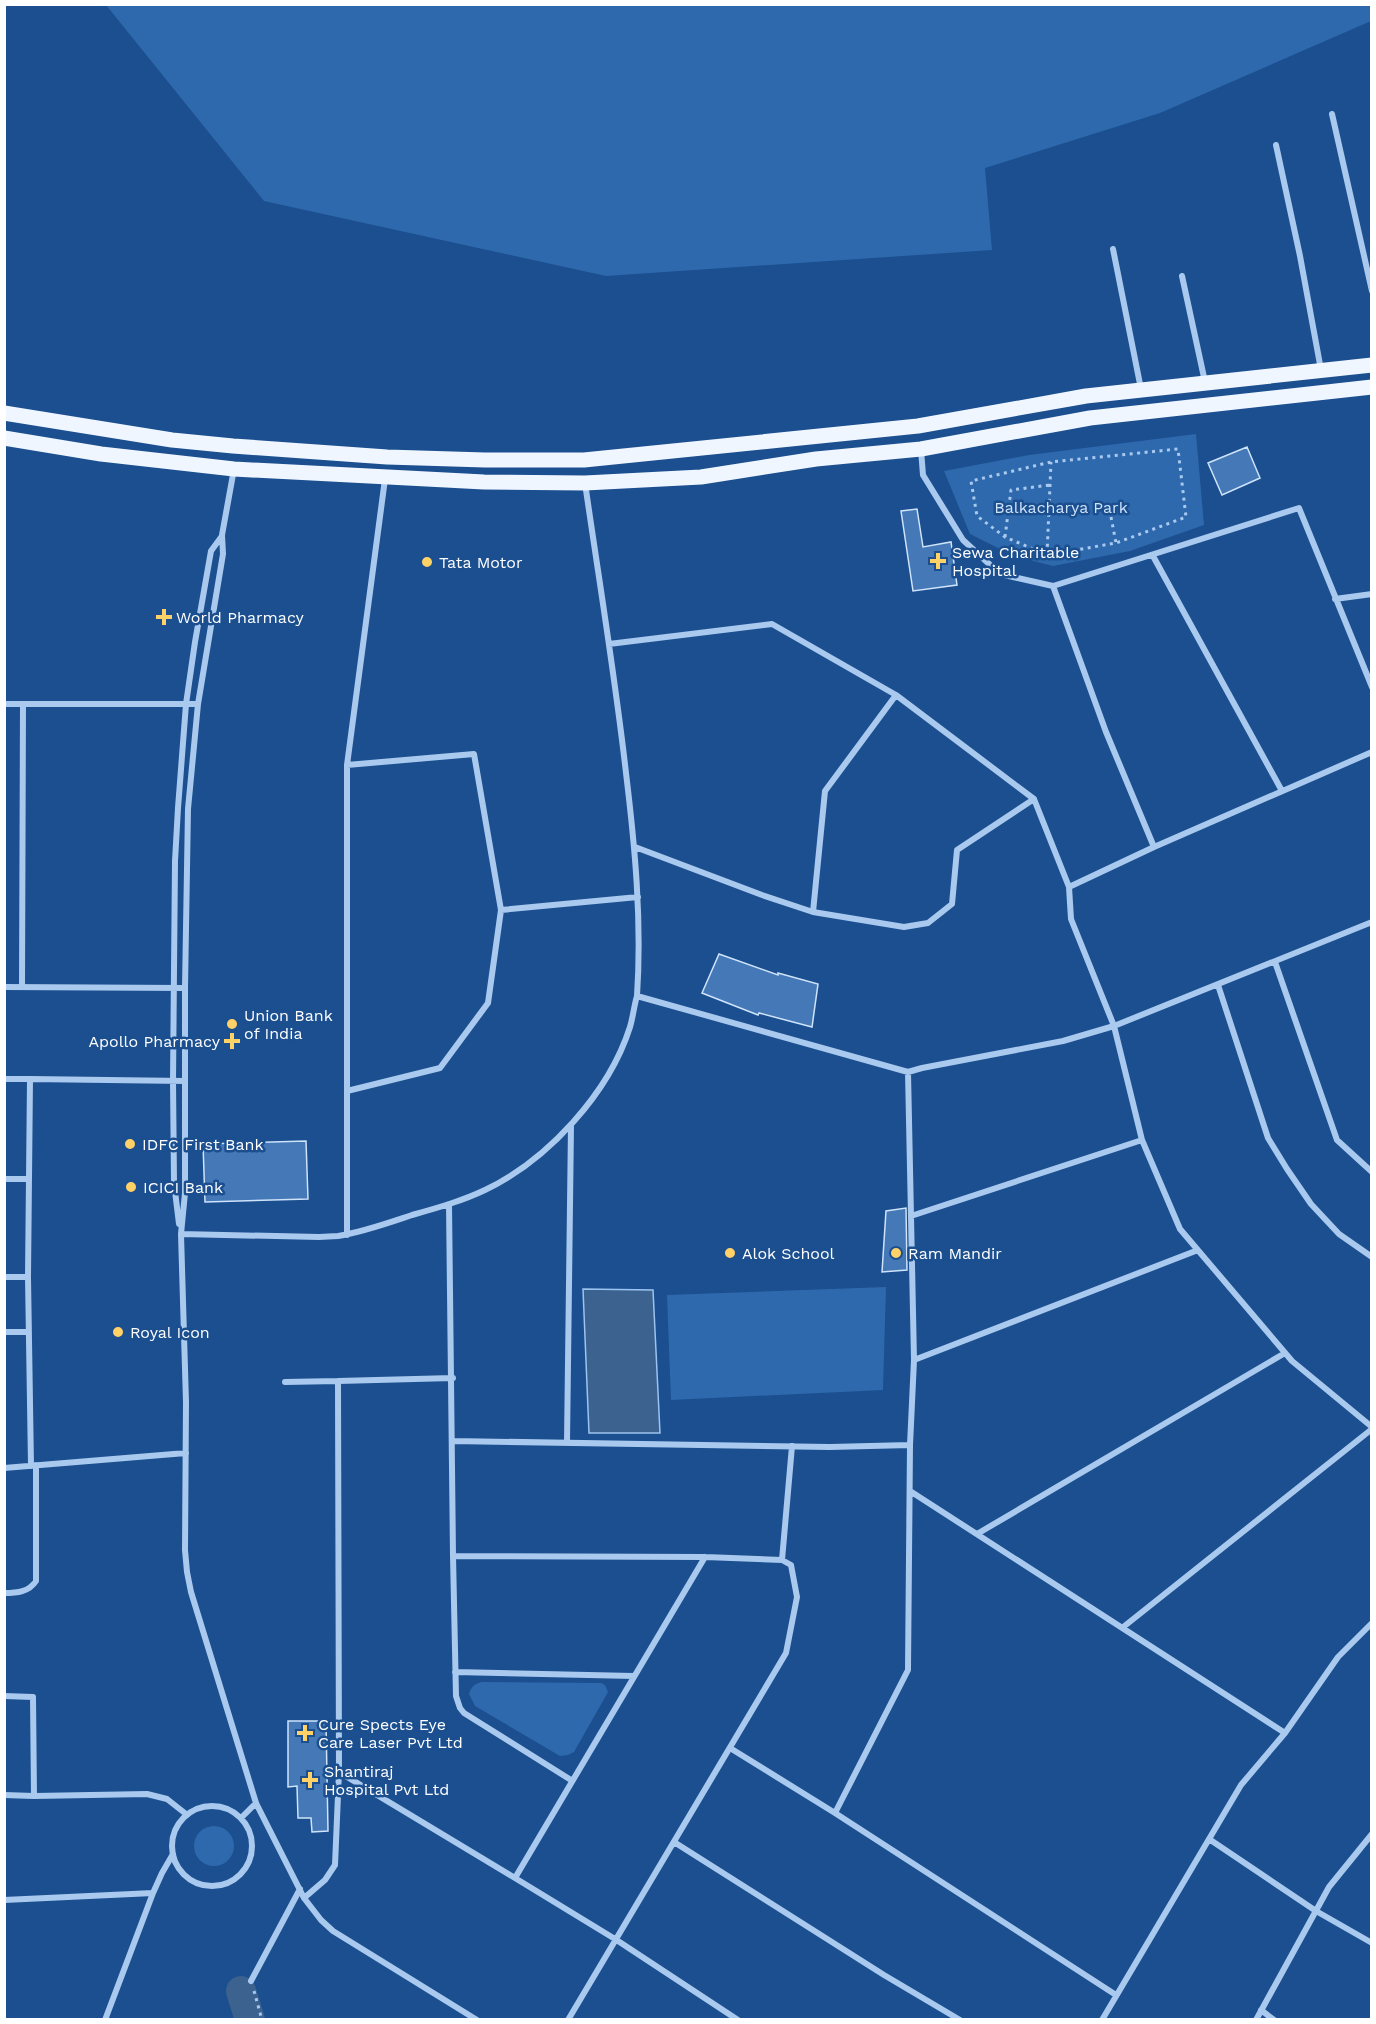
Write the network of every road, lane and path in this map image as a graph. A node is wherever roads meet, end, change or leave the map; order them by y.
1 (1332, 114) dead end
2 (1276, 145) dead end
3 (1113, 249) dead end
4 (1182, 276) dead end
5 (1371, 291) edge
6 (1371, 364) edge
7 (1321, 371) junction
8 (1205, 383) junction
9 (1371, 387) edge
10 (1142, 390) junction
11 (4, 413) edge
12 (4, 438) edge
13 (921, 448) junction
14 (1051, 462) junction
15 (234, 469) junction
16 (385, 477) junction
17 (585, 483) junction
18 (1050, 485) junction
19 (1111, 517) dead end
20 (222, 535) junction
21 (1005, 537) junction
22 (1116, 543) junction
23 (1047, 555) junction
24 (1153, 556) junction
25 (1053, 586) junction
26 (1371, 594) edge
27 (1335, 599) junction
28 (609, 644) junction
29 (1371, 687) edge
30 (896, 695) junction
31 (4, 704) edge
32 (23, 704) junction
33 (186, 704) junction
34 (198, 704) junction
35 (1371, 752) edge
36 (347, 765) junction
37 (1282, 791) junction
38 (1034, 799) junction
39 (635, 847) junction
40 (1154, 847) junction
41 (1069, 886) junction
42 (638, 897) junction
43 (501, 910) junction
44 (813, 912) junction
45 (1371, 922) edge
46 (1275, 962) junction
47 (1218, 985) junction
48 (4, 987) edge
49 (22, 987) junction
50 (174, 988) junction
51 (185, 988) junction
52 (636, 996) junction
53 (1114, 1026) junction
54 (908, 1072) junction
55 (4, 1079) edge
56 (30, 1079) junction
57 (173, 1081) junction
58 (185, 1082) junction
59 (347, 1091) junction
60 (571, 1125) junction
61 (1142, 1140) junction
62 (1371, 1172) edge
63 (4, 1179) edge
64 (28, 1179) junction
65 (449, 1204) junction
66 (911, 1216) junction
67 (181, 1234) junction
68 (347, 1235) junction
69 (1198, 1250) junction
70 (1370, 1254) edge
71 (4, 1277) edge
72 (28, 1277) junction
73 (4, 1332) edge
74 (29, 1332) junction
75 (1285, 1353) junction
76 (914, 1360) junction
77 (453, 1378) junction
78 (338, 1381) junction
79 (285, 1382) dead end
80 (1371, 1428) edge
81 (453, 1441) junction
82 (567, 1442) junction
83 (910, 1445) junction
84 (792, 1446) junction
85 (186, 1453) junction
86 (34, 1466) junction
87 (4, 1468) edge
88 (910, 1491) junction
89 (976, 1534) junction
90 (453, 1556) junction
91 (705, 1557) junction
92 (782, 1560) junction
93 (4, 1593) edge
94 (1371, 1623) edge
95 (1122, 1628) junction
96 (455, 1672) junction
97 (634, 1676) junction
98 (4, 1696) edge
99 (1285, 1733) junction
100 (730, 1748) junction
101 (339, 1772) junction
102 (571, 1780) junction
103 (4, 1795) edge
104 (34, 1796) junction
105 (256, 1803) junction
106 (835, 1813) junction
107 (186, 1814) junction
108 (241, 1818) junction
109 (1371, 1834) edge
110 (1209, 1839) junction
111 (674, 1842) junction
112 (172, 1854) junction
113 (515, 1878) junction
114 (300, 1889) junction
115 (153, 1893) junction
116 (304, 1898) junction
117 (4, 1900) edge
118 (1316, 1911) junction
119 (615, 1939) junction
120 (1371, 1944) edge
121 (251, 1981) joint
122 (1116, 1995) junction
123 (1261, 2010) junction
124 (105, 2019) edge
125 (262, 2019) edge
126 (477, 2019) edge
127 (568, 2019) edge
128 (738, 2019) edge
129 (960, 2019) edge
130 (1102, 2019) edge
131 (1256, 2019) edge
132 (1274, 2019) edge

1 - 5 street
2 - 7 street
3 - 10 street
4 - 8 street
6 - 7 main road
7 - 8 main road
8 - 10 main road
9 - 13 main road
10 - 11 main road
12 - 15 main road
13 - 17 main road
13 - 25 street
14 - 18 path
14 - 21 path
14 - 22 path
15 - 16 main road
15 - 20 street
16 - 17 main road
16 - 36 street
17 - 28 street
18 - 21 path
18 - 23 path
19 - 22 path
20 - 33 street
20 - 34 street
21 - 23 path
22 - 23 path
24 - 25 street
24 - 27 street
24 - 37 street
25 - 40 street
26 - 27 street
27 - 29 street
28 - 30 street
28 - 39 street
30 - 38 street
30 - 44 street
31 - 32 street
32 - 33 street
32 - 49 street
33 - 34 street
33 - 50 street
34 - 51 street
35 - 37 street
36 - 43 street
36 - 59 street
37 - 40 street
38 - 41 street
38 - 44 street
39 - 42 street
39 - 44 street
40 - 41 street
41 - 53 street
42 - 43 street
42 - 52 street
43 - 59 street
45 - 46 street
46 - 47 street
46 - 62 street
47 - 53 street
47 - 70 street
48 - 49 street
49 - 50 street
50 - 51 street
50 - 57 street
51 - 58 street
52 - 54 street
52 - 60 street
53 - 54 street
53 - 61 street
54 - 66 street
55 - 56 street
56 - 57 street
56 - 64 street
57 - 58 street
57 - 67 street
58 - 67 street
59 - 68 street
60 - 65 street
60 - 82 street
61 - 66 street
61 - 69 street
63 - 64 street
64 - 72 street
65 - 68 street
65 - 77 street
66 - 76 street
67 - 68 street
67 - 85 street
69 - 75 street
69 - 76 street
71 - 72 street
72 - 74 street
73 - 74 street
74 - 86 street
75 - 80 street
75 - 89 street
76 - 83 street
77 - 78 street
77 - 81 street
78 - 79 street
78 - 101 street
80 - 95 street
81 - 82 street
81 - 90 street
82 - 84 street
83 - 84 street
83 - 88 street
84 - 92 street
85 - 86 street
85 - 105 street
86 - 87 street
86 - 93 street
88 - 89 street
88 - 106 street
89 - 95 street
90 - 91 street
90 - 96 street
91 - 92 street
91 - 97 street
92 - 100 street
94 - 99 street
95 - 99 street
96 - 97 street
96 - 102 street
97 - 102 street
98 - 104 street
99 - 110 street
100 - 106 street
100 - 111 street
101 - 113 street
101 - 116 street
102 - 113 street
103 - 104 street
104 - 107 street
105 - 108 street
105 - 114 street
106 - 122 street
107 - 108 street
107 - 112 street
108 - 112 street
109 - 118 street
110 - 118 street
110 - 122 street
111 - 119 street
111 - 129 street
112 - 115 street
113 - 119 street
114 - 116 street
114 - 121 street
115 - 117 street
115 - 124 street
116 - 126 street
118 - 120 street
118 - 123 street
119 - 127 street
119 - 128 street
121 - 125 path
122 - 130 street
123 - 131 street
123 - 132 street

